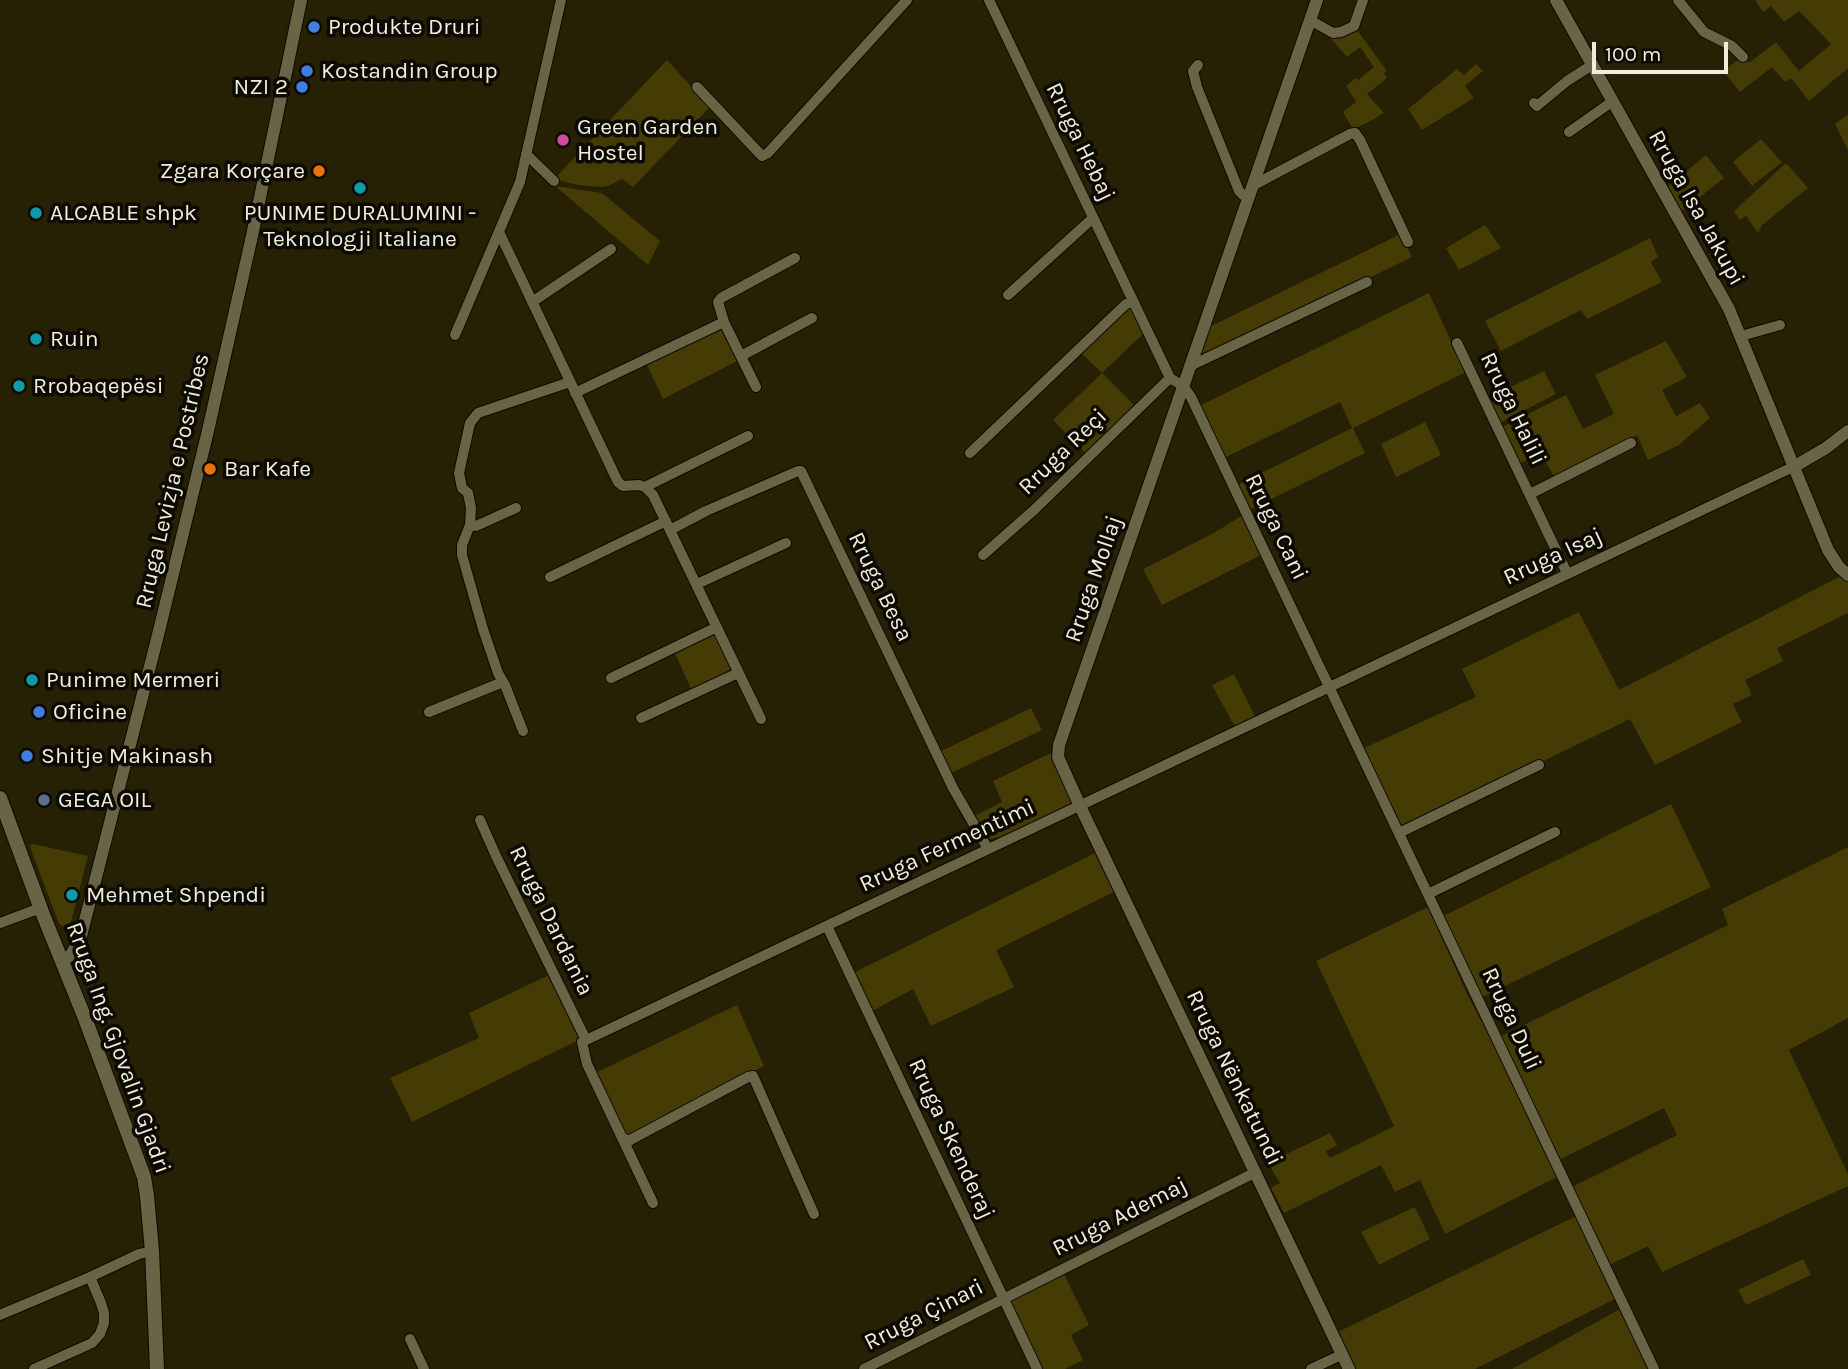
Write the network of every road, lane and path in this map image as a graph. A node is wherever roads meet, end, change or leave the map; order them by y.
1 (301, 0) edge
2 (561, 0) edge
3 (907, 0) edge
4 (989, 0) edge
5 (1317, 0) edge
6 (1363, 0) edge
7 (1556, 0) edge
8 (1678, 0) edge
9 (1310, 20) junction
10 (1743, 57) dead end
11 (1198, 65) dead end
12 (1592, 65) junction
13 (697, 87) dead end
14 (1613, 101) junction
15 (1534, 103) dead end
16 (1569, 132) dead end
17 (526, 154) junction
18 (554, 181) dead end
19 (1251, 191) junction
20 (1093, 218) junction
21 (499, 232) junction
22 (1408, 242) dead end
23 (611, 249) dead end
24 (795, 258) dead end
25 (1367, 282) dead end
26 (1008, 295) dead end
27 (533, 302) junction
28 (1134, 302) junction
29 (812, 318) dead end
30 (724, 322) junction
31 (1780, 325) dead end
32 (455, 335) dead end
33 (1741, 336) junction
34 (1458, 343) dead end
35 (741, 356) junction
36 (1190, 366) junction
37 (1170, 377) junction
38 (570, 382) junction
39 (1183, 386) junction
40 (756, 387) dead end
41 (575, 393) junction
42 (1848, 431) edge
43 (748, 436) dead end
44 (1631, 443) dead end
45 (970, 453) dead end
46 (1795, 466) junction
47 (645, 486) junction
48 (1530, 494) junction
49 (516, 508) dead end
50 (470, 525) junction
51 (668, 526) junction
52 (786, 543) dead end
53 (983, 555) dead end
54 (1567, 573) junction
55 (1848, 575) edge
56 (551, 577) dead end
57 (697, 584) junction
58 (717, 628) junction
59 (738, 673) junction
60 (611, 678) dead end
61 (503, 682) junction
62 (1329, 687) junction
63 (429, 712) dead end
64 (641, 718) dead end
65 (761, 719) dead end
66 (523, 731) dead end
67 (1539, 765) dead end
68 (1, 805) edge
69 (1080, 806) junction
70 (480, 820) dead end
71 (1555, 832) dead end
72 (1399, 833) junction
73 (988, 849) junction
74 (1428, 894) junction
75 (42, 912) junction
76 (0, 923) edge
77 (827, 926) junction
78 (62, 961) junction
79 (584, 1041) junction
80 (623, 1138) junction
81 (1255, 1172) junction
82 (653, 1203) dead end
83 (814, 1214) dead end
84 (152, 1251) junction
85 (90, 1278) junction
86 (1003, 1299) junction
87 (0, 1315) edge
88 (410, 1339) dead end
89 (1343, 1354) junction
90 (34, 1369) edge
91 (157, 1369) edge
92 (424, 1369) edge
93 (864, 1369) edge
94 (1037, 1369) edge
95 (1311, 1369) edge
96 (1349, 1369) edge
97 (1654, 1369) edge

1 - 78 street, Rruga Levizja e Postribes
2 - 17 street
3 - 13 street
4 - 20 street, Rruga Hebaj
5 - 9 street, Rruga Mollaj
6 - 9 street
7 - 12 street, Rruga Isa Jakupi
8 - 10 street
9 - 19 street, Rruga Mollaj
11 - 19 street
12 - 14 street, Rruga Isa Jakupi
12 - 15 street
14 - 16 street
14 - 33 street, Rruga Isa Jakupi
17 - 18 street
17 - 21 street
19 - 22 street
19 - 36 street, Rruga Mollaj
20 - 26 street
20 - 28 street, Rruga Hebaj
21 - 27 street
21 - 32 street
23 - 27 street
24 - 30 street
25 - 36 street
27 - 38 street
28 - 37 street, Rruga Hebaj
28 - 45 street
29 - 35 street
30 - 35 street
30 - 41 street
31 - 33 street
33 - 46 street, Rruga Isa Jakupi
34 - 48 street, Rruga Halili
35 - 40 street
36 - 39 street, Rruga Mollaj
37 - 39 street, Rruga Hebaj
37 - 53 street, Rruga Reçi
38 - 41 street
38 - 50 street
39 - 62 street, Rruga Cani
39 - 69 street, Rruga Mollaj
41 - 47 street
42 - 46 street
43 - 47 street
44 - 48 street, Rruga Halili
46 - 54 street, Rruga Isaj
46 - 55 street, Rruga Isa Jakupi
47 - 51 street
48 - 54 street, Rruga Halili
49 - 50 street
50 - 61 street
51 - 56 street
51 - 57 street
51 - 73 street, Rruga Besa
52 - 57 street
54 - 62 street, Rruga Isaj
57 - 58 street
58 - 59 street
58 - 60 street
59 - 64 street
59 - 65 street
61 - 63 street
61 - 66 street
62 - 69 street, Rruga Fermentimi
62 - 72 street, Rruga Duli
67 - 72 street
68 - 75 main road, Rruga Ing. Gjovalin Gjadri
69 - 73 street, Rruga Fermentimi
69 - 81 street, Rruga Nënkatundi
70 - 79 street, Rruga Dardania
71 - 74 street
72 - 74 street, Rruga Duli
73 - 77 street, Rruga Fermentimi
74 - 97 street, Rruga Duli
75 - 76 street, Rruga Ing. Gjovalin Gjadri
75 - 78 main road, Rruga Ing. Gjovalin Gjadri
77 - 79 street, Rruga Fermentimi
77 - 86 street, Rruga Skenderaj
78 - 84 main road, Rruga Ing. Gjovalin Gjadri
79 - 80 street, Rruga Dardania
80 - 82 street, Rruga Dardania
80 - 83 street
81 - 86 street, Rruga Ademaj
81 - 89 street, Rruga Nënkatundi
84 - 85 street
84 - 91 main road, Rruga Ing. Gjovalin Gjadri
85 - 87 street
85 - 90 street
86 - 93 street, Rruga Çinari
86 - 94 street, Rruga Skenderaj
88 - 92 street
89 - 95 street
89 - 96 street, Rruga Nënkatundi

